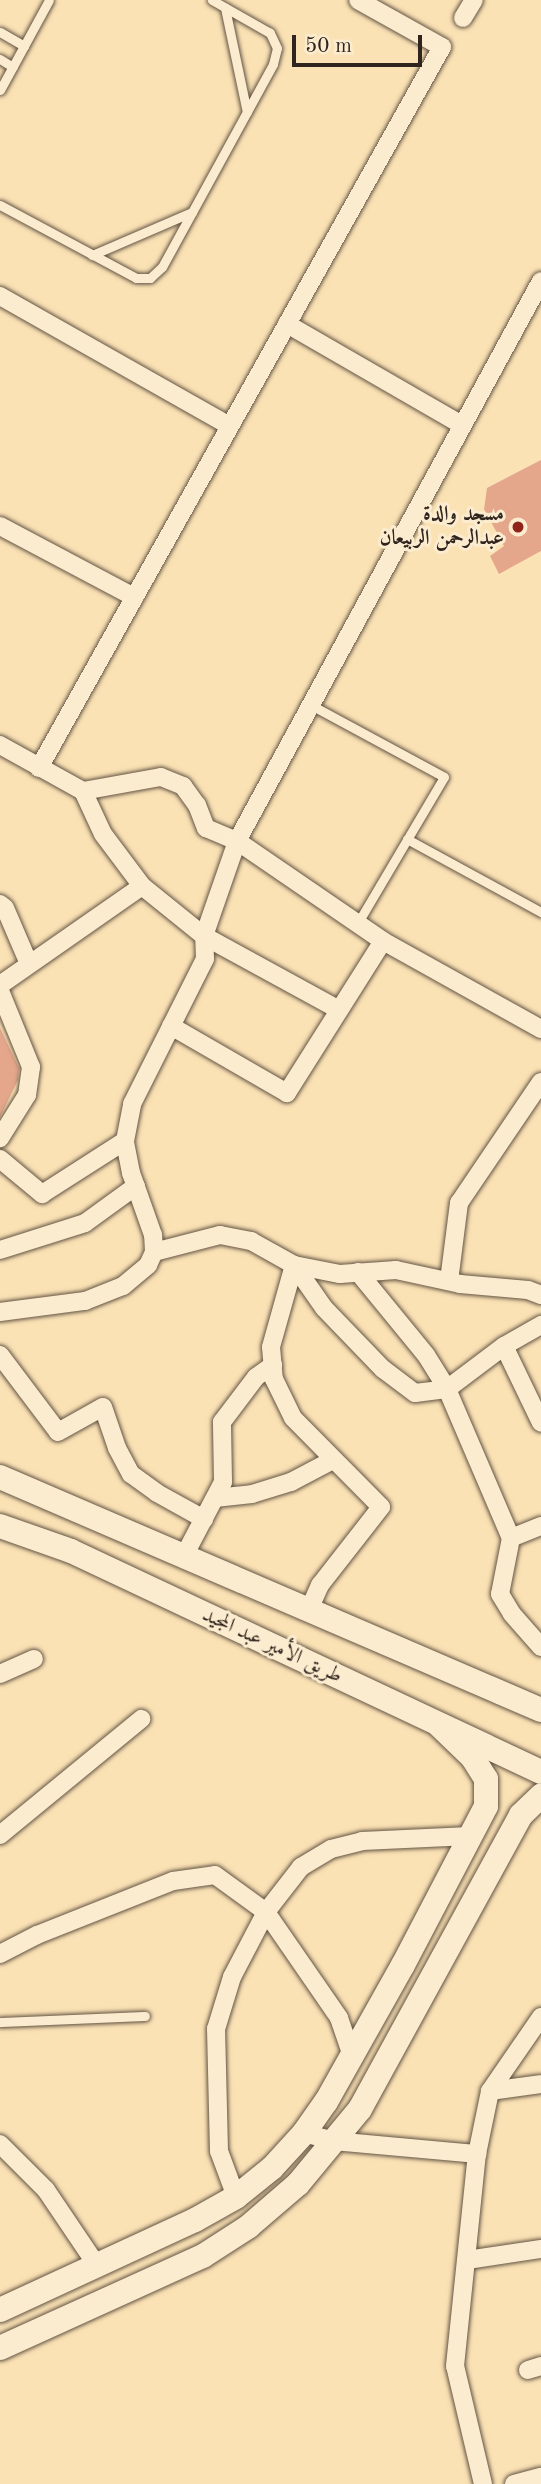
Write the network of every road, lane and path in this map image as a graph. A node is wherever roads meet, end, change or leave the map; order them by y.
1 (49, 0) edge
2 (212, 0) edge
3 (358, 0) edge
4 (474, 0) edge
5 (225, 8) junction
6 (463, 18) dead end
7 (0, 32) edge
8 (24, 46) junction
9 (0, 59) edge
10 (13, 67) junction
11 (0, 90) edge
12 (247, 112) junction
13 (0, 205) edge
14 (192, 212) junction
15 (92, 255) junction
16 (541, 281) edge
17 (0, 296) edge
18 (534, 310) edge
19 (287, 324) junction
20 (462, 425) junction
21 (230, 426) junction
22 (0, 526) edge
23 (135, 597) junction
24 (311, 705) junction
25 (2, 749) edge
26 (39, 768) junction
27 (83, 791) junction
28 (407, 839) junction
29 (237, 841) junction
30 (142, 886) junction
31 (0, 904) edge
32 (541, 912) edge
33 (357, 923) junction
34 (204, 936) junction
35 (383, 941) junction
36 (29, 964) junction
37 (0, 985) edge
38 (0, 991) edge
39 (339, 1010) junction
40 (171, 1026) junction
41 (541, 1029) edge
42 (541, 1082) edge
43 (0, 1138) edge
44 (125, 1141) junction
45 (0, 1159) edge
46 (136, 1186) junction
47 (0, 1250) edge
48 (154, 1252) junction
49 (294, 1265) junction
50 (358, 1272) junction
51 (449, 1282) junction
52 (541, 1295) edge
53 (0, 1312) edge
54 (541, 1325) edge
55 (505, 1346) junction
56 (0, 1354) edge
57 (273, 1365) junction
58 (447, 1390) junction
59 (541, 1423) edge
60 (331, 1461) junction
61 (0, 1477) edge
62 (215, 1498) junction
63 (204, 1519) junction
64 (0, 1525) edge
65 (541, 1526) edge
66 (511, 1538) junction
67 (184, 1556) junction
68 (309, 1610) junction
69 (541, 1647) edge
70 (34, 1659) dead end
71 (0, 1674) edge
72 (538, 1701) edge
73 (141, 1719) dead end
74 (439, 1725) junction
75 (541, 1772) edge
76 (541, 1796) edge
77 (0, 1835) edge
78 (470, 1836) junction
79 (266, 1912) junction
80 (0, 1954) edge
81 (145, 2016) dead end
82 (541, 2017) edge
83 (0, 2022) edge
84 (352, 2056) junction
85 (541, 2084) edge
86 (490, 2091) junction
87 (303, 2133) junction
88 (334, 2141) junction
89 (0, 2144) edge
90 (477, 2154) junction
91 (236, 2197) junction
92 (541, 2249) edge
93 (467, 2260) junction
94 (96, 2264) junction
95 (0, 2310) edge
96 (0, 2348) edge
97 (541, 2477) edge
98 (483, 2484) edge
99 (514, 2484) edge

1 - 8 lane
2 - 5 lane
3 - 19 street
4 - 6 street
5 - 12 lane
5 - 12 lane
7 - 8 lane
8 - 10 lane
9 - 10 lane
10 - 11 lane
12 - 14 lane
13 - 15 lane
14 - 15 lane
14 - 15 lane
16 - 18 street
17 - 21 street
18 - 20 street
19 - 20 street
19 - 21 street
20 - 24 street
21 - 23 street
22 - 23 street
23 - 26 street
24 - 28 lane
24 - 29 street
25 - 26 street
26 - 27 street
27 - 29 street
27 - 30 street
28 - 32 lane
28 - 33 lane
29 - 33 street
29 - 34 street
30 - 34 street
30 - 36 street
31 - 36 street
33 - 35 street
34 - 39 street
34 - 40 street
35 - 39 street
35 - 41 street
36 - 37 street
38 - 43 street
39 - 40 street
40 - 44 street
42 - 51 street
44 - 45 street
44 - 46 street
46 - 47 street
46 - 48 street
48 - 49 street
48 - 53 street
49 - 50 street
49 - 57 street
49 - 58 street
50 - 51 street
50 - 58 street
51 - 52 street
54 - 55 street
55 - 58 street
55 - 59 street
56 - 63 street
57 - 60 street
57 - 62 street
58 - 66 street
60 - 62 street
60 - 68 street
61 - 67 main road
62 - 63 street
63 - 67 street
64 - 74 main road, طريق الأمير عبد المجيد
65 - 66 street
66 - 69 street
67 - 68 main road
68 - 72 main road
70 - 71 street
73 - 77 street
74 - 75 main road, طريق الأمير عبد المجيد
74 - 78 main road
76 - 88 main road
78 - 79 street
78 - 84 main road
79 - 80 street
79 - 84 street
79 - 91 street
81 - 83 lane
82 - 86 street
84 - 87 main road
85 - 86 street
86 - 90 street
87 - 88 street
87 - 91 main road
88 - 90 street
88 - 96 main road
89 - 94 street
90 - 93 street
91 - 94 main road
92 - 93 street
93 - 98 street
94 - 95 main road
97 - 99 street

